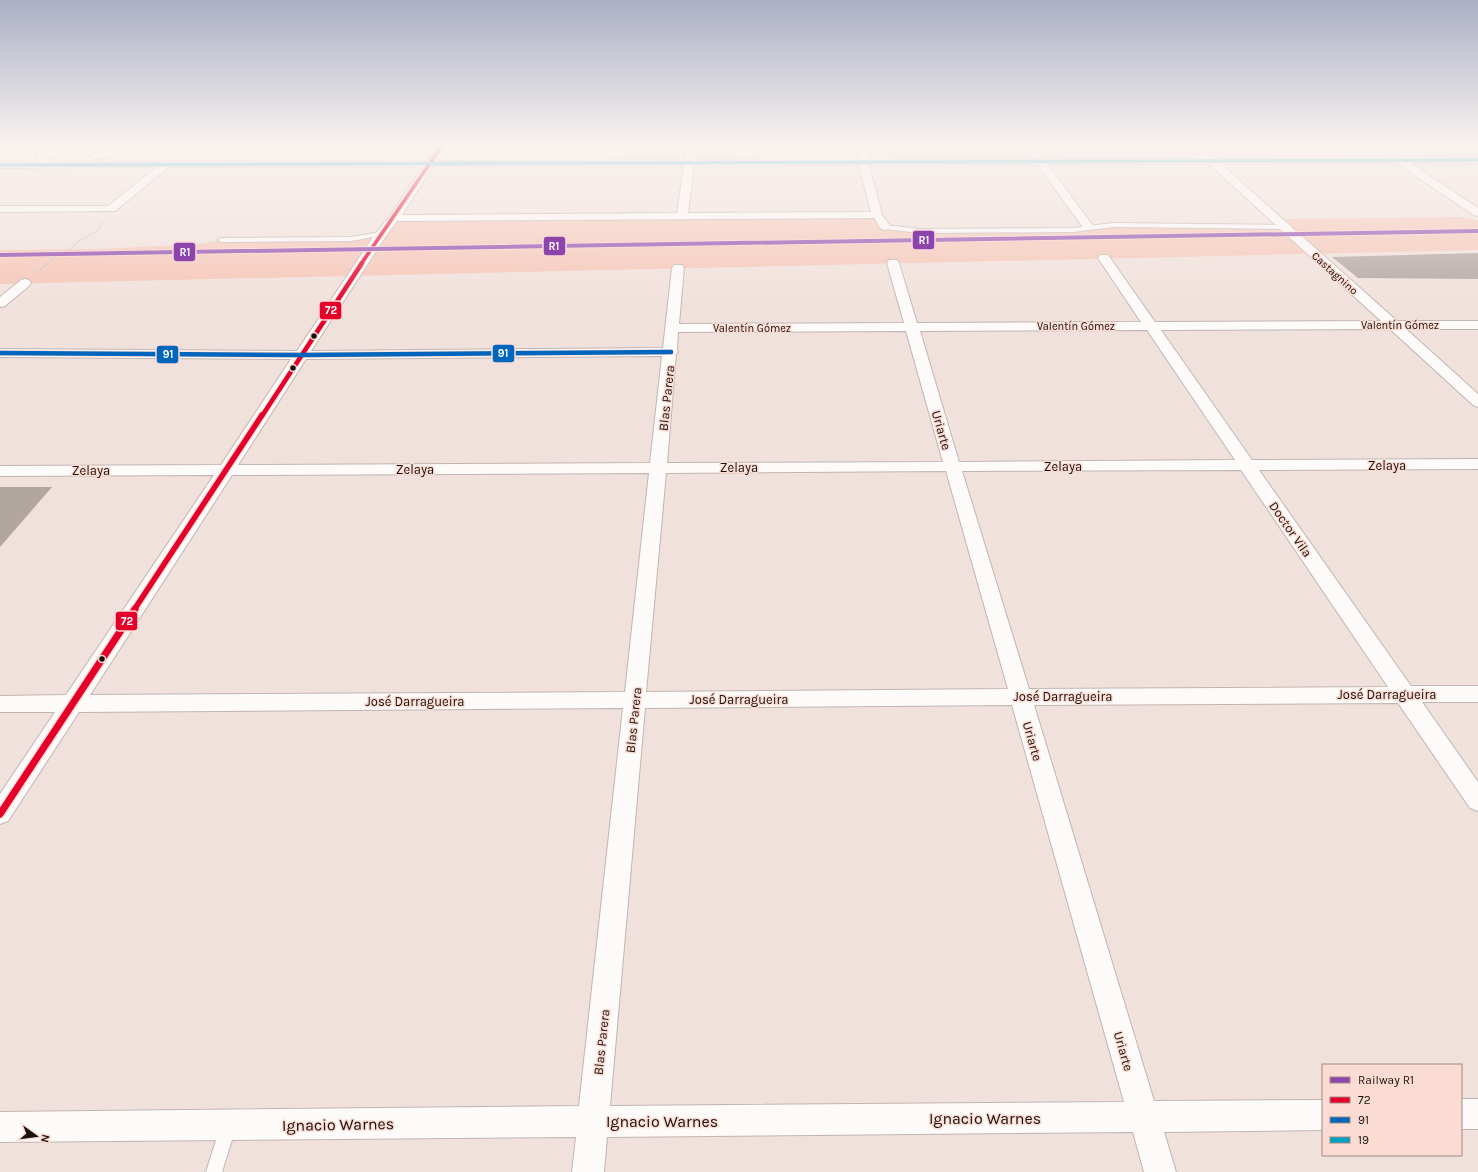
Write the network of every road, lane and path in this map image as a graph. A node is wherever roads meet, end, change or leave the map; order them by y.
1 (124, 199) edge
2 (407, 199) edge
3 (685, 199) edge
4 (873, 199) edge
5 (1067, 199) edge
6 (1252, 199) edge
7 (1457, 199) edge
8 (0, 209) edge
9 (111, 209) junction
10 (1478, 213) edge
11 (877, 214) junction
12 (682, 215) junction
13 (394, 218) junction
14 (884, 227) joint
15 (1088, 227) junction
16 (1283, 227) junction
17 (381, 234) junction
18 (221, 240) dead end
19 (1104, 258) dead end
20 (893, 263) dead end
21 (678, 268) dead end
22 (25, 283) joint
23 (0, 303) edge
24 (1393, 325) junction
25 (1478, 325) edge
26 (1151, 326) junction
27 (912, 327) junction
28 (673, 328) junction
29 (671, 352) junction
30 (0, 353) edge
31 (302, 355) junction
32 (1478, 402) edge
33 (1478, 464) edge
34 (1247, 465) junction
35 (952, 466) junction
36 (659, 468) junction
37 (226, 470) junction
38 (0, 471) edge
39 (1405, 694) junction
40 (1478, 694) edge
41 (1020, 697) junction
42 (636, 699) junction
43 (73, 703) junction
44 (0, 704) edge
45 (1478, 801) edge
46 (0, 814) edge
47 (1462, 1114) edge
48 (1478, 1114) edge
49 (1322, 1115) edge
50 (1144, 1117) junction
51 (593, 1122) junction
52 (228, 1125) junction
53 (0, 1127) edge
54 (214, 1172) edge
55 (588, 1172) edge
56 (1160, 1172) edge

1 - 9 street
2 - 13 street
3 - 12 street
4 - 11 street
5 - 15 street
6 - 16 street, Castagnino
7 - 10 street
8 - 9 street
9 - 22 path
11 - 12 street
11 - 14 street
12 - 13 street
13 - 17 street
14 - 15 lane
15 - 16 lane
16 - 24 street, Castagnino
17 - 18 lane
17 - 31 street
19 - 26 street, Doctor Vila
20 - 27 street, Uriarte
21 - 28 street, Blas Parera
22 - 23 street
24 - 25 street, Valentín Gómez
24 - 26 street, Valentín Gómez
24 - 32 street, Castagnino
26 - 27 street, Valentín Gómez
26 - 34 street, Doctor Vila
27 - 28 street, Valentín Gómez
27 - 35 street, Uriarte
28 - 29 street, Blas Parera
29 - 31 street
29 - 36 street, Blas Parera
30 - 31 street
31 - 37 street
33 - 34 street, Zelaya
34 - 35 street, Zelaya
34 - 39 street, Doctor Vila
35 - 36 street, Zelaya
35 - 41 street, Uriarte
36 - 37 street, Zelaya
36 - 42 street, Blas Parera
37 - 38 street, Zelaya
37 - 43 street
39 - 40 street, José Darragueira
39 - 41 street, José Darragueira
39 - 45 street, Doctor Vila
41 - 42 street, José Darragueira
41 - 50 street, Uriarte
42 - 43 street, José Darragueira
42 - 51 street, Blas Parera
43 - 44 street, José Darragueira
43 - 46 street
47 - 48 street
49 - 50 street, Ignacio Warnes
50 - 51 street, Ignacio Warnes
50 - 56 street, Uriarte
51 - 52 street, Ignacio Warnes
51 - 55 street, Blas Parera
52 - 53 street, Ignacio Warnes
52 - 54 lane

